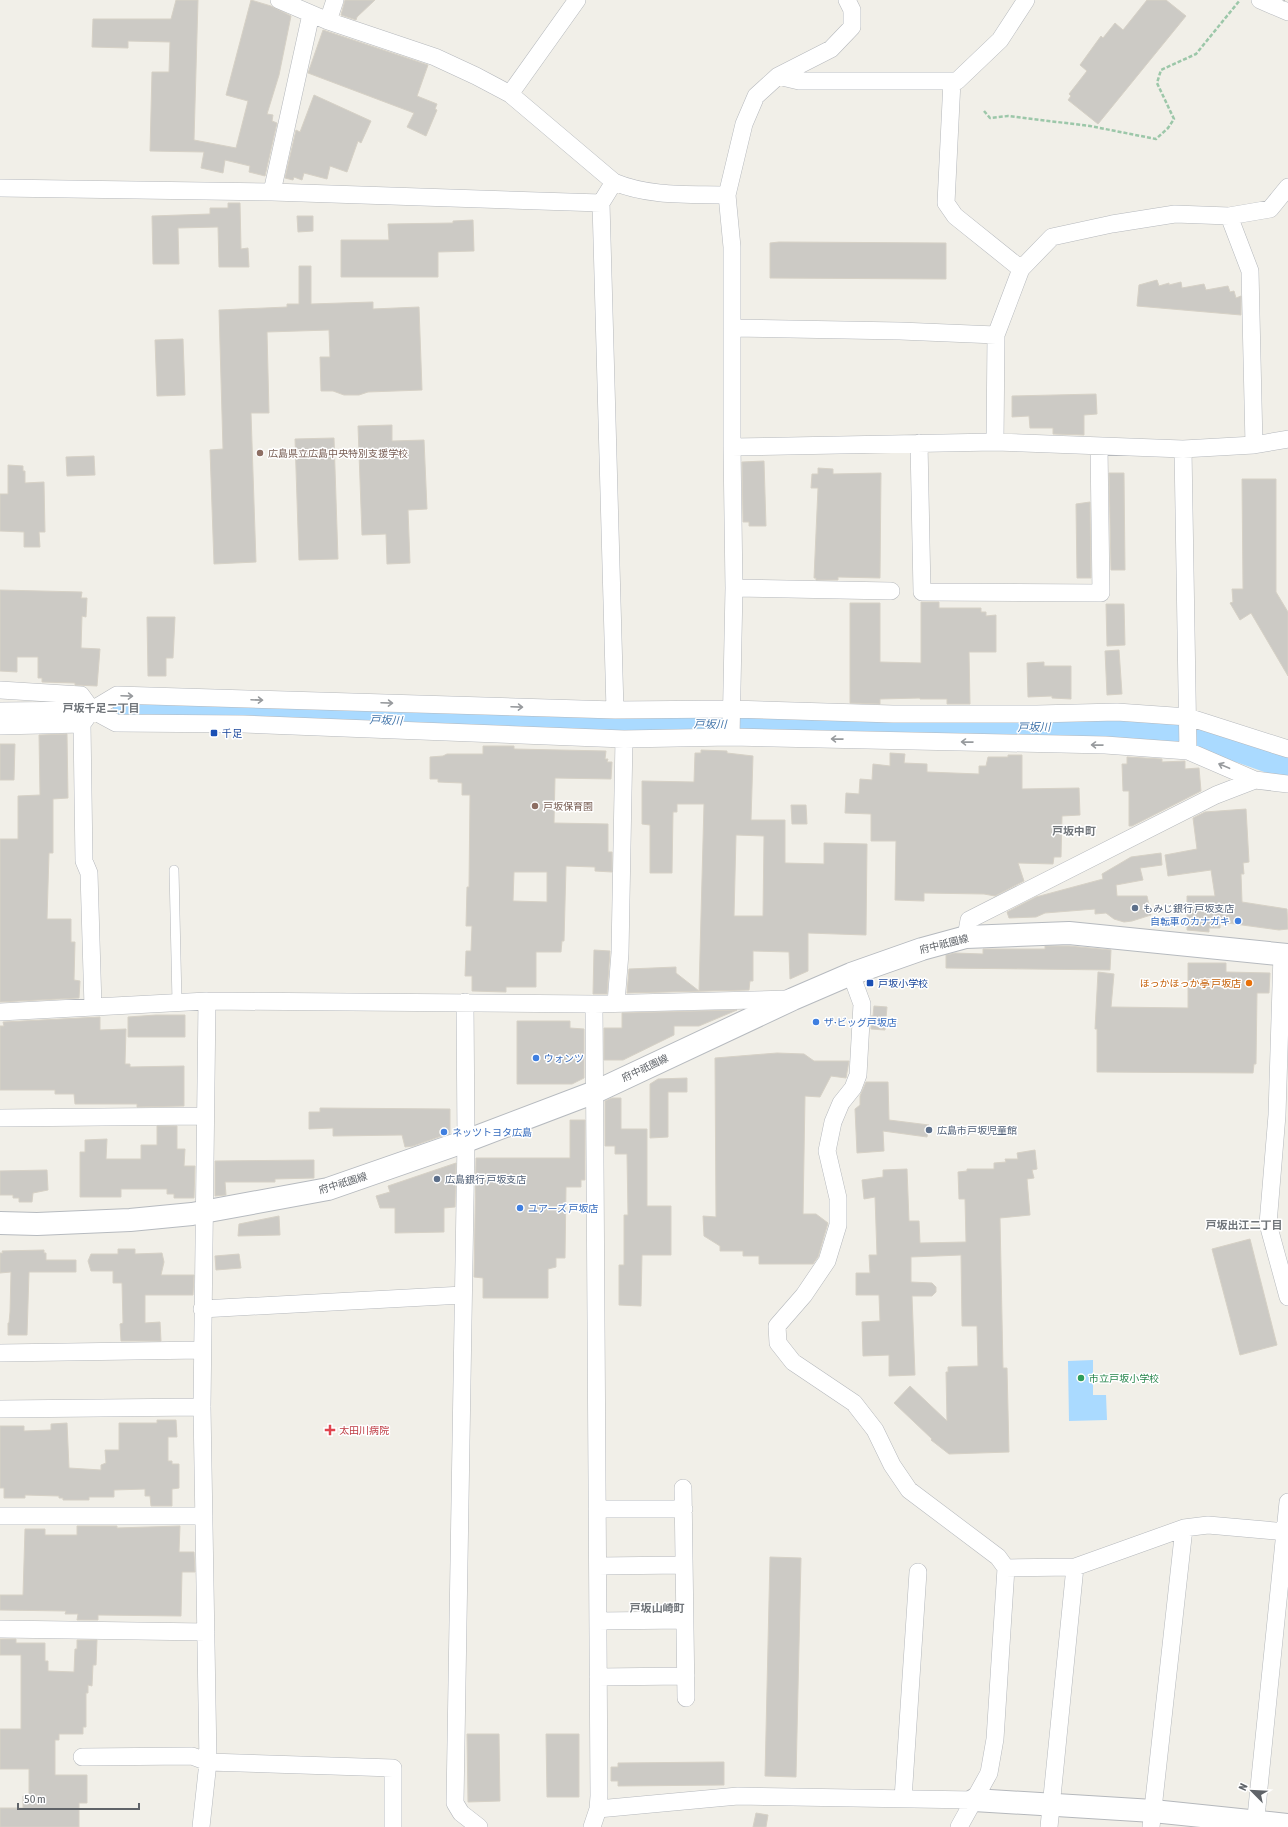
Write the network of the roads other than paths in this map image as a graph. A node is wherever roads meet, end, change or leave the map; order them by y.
1 (279, 0) edge
2 (335, 0) edge
3 (577, 0) edge
4 (847, 0) edge
5 (1026, 0) edge
6 (1260, 0) edge
7 (1288, 12) edge
8 (311, 14) junction
9 (328, 21) junction
10 (778, 76) junction
11 (952, 81) junction
12 (510, 94) junction
13 (614, 182) junction
14 (1288, 187) edge
15 (0, 188) edge
16 (272, 192) junction
17 (727, 195) junction
18 (601, 203) junction
19 (1229, 216) junction
20 (1021, 270) junction
21 (732, 328) junction
22 (996, 335) junction
23 (1288, 439) edge
24 (995, 442) junction
25 (919, 443) junction
26 (1099, 446) junction
27 (1254, 446) junction
28 (732, 447) junction
29 (1183, 449) junction
30 (734, 588) junction
31 (891, 591) dead end
32 (0, 690) edge
33 (732, 709) junction
34 (615, 710) junction
35 (0, 711) edge
36 (87, 717) junction
37 (1188, 721) junction
38 (0, 726) edge
39 (732, 737) junction
40 (624, 739) junction
41 (1188, 746) junction
42 (1288, 749) edge
43 (1256, 780) junction
44 (1288, 784) edge
45 (174, 870) dead end
46 (966, 937) junction
47 (1285, 955) edge
48 (851, 974) junction
49 (793, 998) junction
50 (207, 1001) junction
51 (177, 1002) junction
52 (465, 1002) junction
53 (594, 1004) junction
54 (616, 1004) junction
55 (93, 1007) junction
56 (0, 1012) edge
57 (595, 1092) junction
58 (1283, 1114) edge
59 (205, 1116) junction
60 (0, 1118) edge
61 (466, 1141) junction
62 (205, 1213) junction
63 (0, 1223) edge
64 (1283, 1259) edge
65 (464, 1295) junction
66 (1288, 1297) edge
67 (202, 1309) junction
68 (202, 1350) junction
69 (0, 1354) edge
70 (202, 1407) junction
71 (0, 1409) edge
72 (683, 1488) dead end
73 (1288, 1502) edge
74 (597, 1509) junction
75 (684, 1509) junction
76 (0, 1516) edge
77 (204, 1516) junction
78 (1184, 1528) junction
79 (1287, 1532) edge
80 (684, 1565) junction
81 (598, 1566) junction
82 (1075, 1567) junction
83 (1006, 1568) junction
84 (918, 1572) dead end
85 (685, 1620) junction
86 (598, 1621) junction
87 (0, 1629) edge
88 (206, 1632) junction
89 (686, 1676) junction
90 (598, 1677) junction
91 (686, 1698) dead end
92 (82, 1757) dead end
93 (208, 1762) junction
94 (903, 1799) junction
95 (974, 1800) junction
96 (1051, 1806) junction
97 (598, 1809) junction
98 (1152, 1819) edge
99 (1255, 1824) edge
100 (1288, 1826) edge
101 (201, 1827) edge
102 (393, 1827) edge
103 (479, 1827) edge
104 (592, 1827) edge
105 (959, 1827) edge
106 (1049, 1827) edge

1 - 8 street
2 - 9 street
3 - 12 street
4 - 10 street
5 - 11 street
6 - 7 street
8 - 9 street
8 - 16 street
9 - 12 street
10 - 11 street
10 - 17 street
11 - 20 street
12 - 13 street
13 - 17 street
13 - 18 street
14 - 19 street
15 - 16 street
16 - 18 street
17 - 21 street
18 - 34 street
19 - 20 street
19 - 27 street
20 - 22 street
21 - 22 street
21 - 28 street
22 - 24 street
23 - 27 street
24 - 25 street
24 - 26 street
25 - 26 street
25 - 28 street
26 - 29 street
27 - 29 street
28 - 30 street
29 - 37 street
30 - 31 street
30 - 33 street
32 - 36 street
33 - 34 street
33 - 37 street
33 - 39 street
36 -> 34 street
35 - 36 street
36 - 38 street
36 - 40 street
36 - 55 street
37 - 41 street
37 - 42 street
39 - 40 street
41 -> 39 street
40 - 54 street
43 -> 41 street
43 - 44 street
43 - 46 street
45 - 51 lane
46 - 47 main road, 府中祇園線
46 - 48 main road, 府中祇園線
47 - 58 street
48 - 49 main road, 府中祇園線
48 - 83 street
49 - 54 street
49 - 57 main road, 府中祇園線
50 - 51 street
50 - 52 street
50 - 59 street
51 - 55 street
52 - 53 street
52 - 61 street
53 - 54 street
53 - 57 street
55 - 56 street
57 - 61 main road, 府中祇園線
57 - 74 street
58 - 64 street
59 - 60 street
59 - 62 street
61 - 62 main road, 府中祇園線
61 - 65 street
62 - 63 main road, 府中祇園線
62 - 67 street
64 - 66 street
65 - 67 street
65 - 103 street
67 - 68 street
68 - 69 street
68 - 70 street
70 - 71 street
70 - 77 street
72 - 75 street
73 - 79 street
74 - 75 street
74 - 81 street
75 - 80 street
76 - 77 street
77 - 88 street
78 - 79 street
78 - 82 street
78 - 98 street
79 - 99 street
80 - 81 street
80 - 85 street
81 - 86 street
82 - 83 street
82 - 96 street
83 - 95 street
84 - 94 street
85 - 86 street
85 - 89 street
86 - 90 street
87 - 88 street
88 - 93 street
89 - 90 street
89 - 91 street
90 - 97 street
92 - 93 street
93 - 101 street
93 - 102 street
94 - 95 street
94 - 97 street
95 - 96 main road
95 - 105 street
96 - 98 main road
96 - 106 street
97 - 104 street
98 - 99 main road
99 - 100 main road

